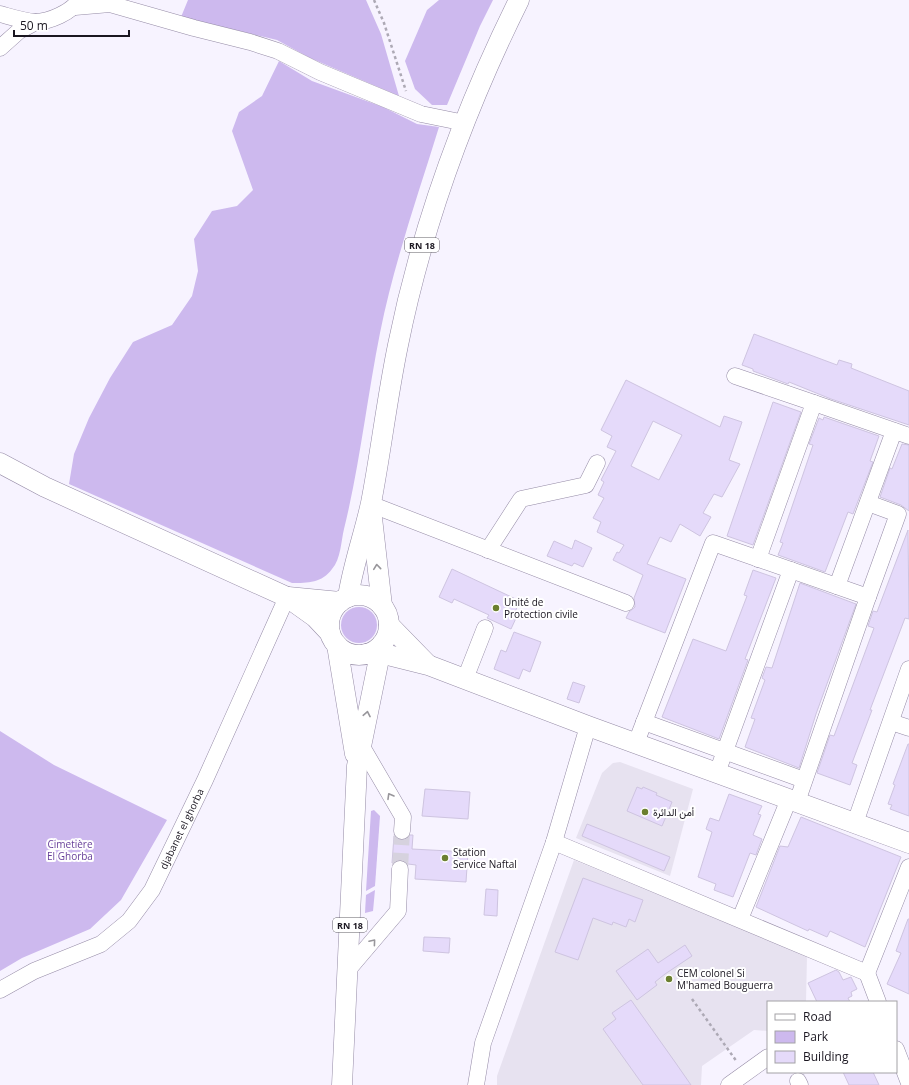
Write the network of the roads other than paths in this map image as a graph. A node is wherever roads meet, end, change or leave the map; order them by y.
1 (519, 0) edge
2 (77, 3) edge
3 (0, 14) edge
4 (36, 22) junction
5 (0, 48) edge
6 (465, 123) junction
7 (735, 376) dead end
8 (814, 403) junction
9 (902, 433) edge
10 (0, 463) edge
11 (597, 463) dead end
12 (868, 503) junction
13 (370, 504) junction
14 (488, 550) junction
15 (758, 559) junction
16 (791, 570) junction
17 (837, 586) junction
18 (287, 597) junction
19 (868, 597) junction
20 (344, 600) junction
21 (626, 603) dead end
22 (382, 606) junction
23 (389, 625) junction
24 (485, 628) dead end
25 (334, 639) junction
26 (376, 655) junction
27 (428, 665) junction
28 (909, 669) edge
29 (465, 679) junction
30 (644, 722) junction
31 (891, 722) junction
32 (588, 726) junction
33 (909, 728) edge
34 (636, 743) junction
35 (361, 745) junction
36 (726, 751) junction
37 (357, 766) junction
38 (717, 773) junction
39 (804, 780) junction
40 (793, 801) junction
41 (855, 823) junction
42 (402, 832) tunnel mouth
43 (554, 842) junction
44 (909, 843) edge
45 (909, 867) edge
46 (400, 869) tunnel mouth
47 (740, 919) junction
48 (348, 971) junction
49 (867, 973) junction
50 (0, 990) edge
51 (878, 1001) edge
52 (897, 1052) edge
53 (767, 1058) edge
54 (909, 1083) edge
55 (342, 1085) edge
56 (476, 1085) edge
57 (729, 1085) edge

1 - 6 main road, RN 18
2 - 4 street
2 - 6 street
3 - 4 street
4 - 5 street
6 - 13 main road, RN 18
7 - 8 street
8 - 9 street
8 - 15 street
9 - 12 street
10 - 18 main road
11 - 14 street
12 - 17 street
12 - 19 street
13 - 14 street
13 - 20 main road, RN 18
22 -> 13 main road, RN 18
14 - 21 street
15 - 16 street
15 - 30 street
16 - 17 street
16 - 36 street
17 - 19 street
18 - 20 main road
18 - 25 main road
18 - 50 street, djabanet el ghorba
19 - 39 street
20 - 22 main road
20 - 25 main road
22 - 23 main road
23 - 26 main road
23 - 27 main road
24 - 29 street
25 - 26 main road
25 - 37 main road, RN 18
26 - 27 main road
35 -> 26 main road, RN 18
27 - 29 main road
28 - 31 street
29 - 32 main road
30 - 34 street
30 - 36 street
31 - 33 street
31 - 41 street
32 - 34 main road
32 - 43 street
34 - 38 main road
35 - 37 main road, RN 18
42 -> 35 street
36 - 38 street
36 - 39 street
37 - 48 main road, RN 18
38 - 40 main road
39 - 40 street
40 - 41 main road
40 - 47 street
41 - 44 main road
43 - 47 street
43 - 56 street
45 - 49 street
48 -> 46 street
47 - 49 street
48 - 55 main road, RN 18
49 - 51 street
52 - 54 street
53 - 57 street

